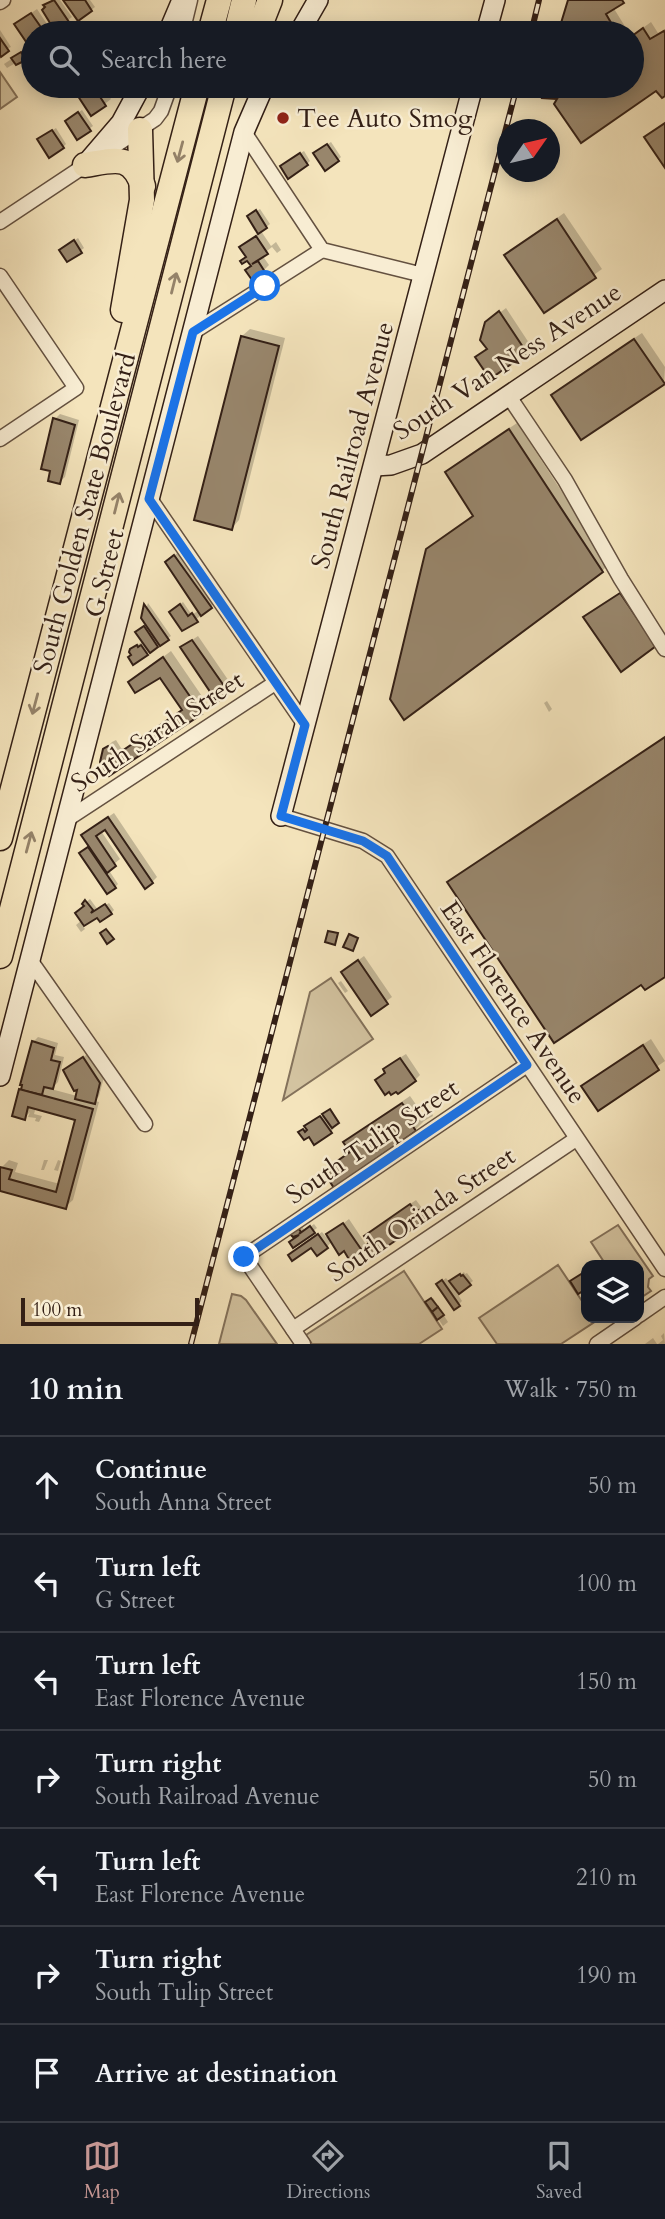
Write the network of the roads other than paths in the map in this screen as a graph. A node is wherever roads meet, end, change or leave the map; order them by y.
1 (182, 0) edge
2 (190, 0) edge
3 (219, 0) edge
4 (244, 0) edge
5 (270, 0) edge
6 (318, 0) edge
7 (495, 0) edge
8 (173, 21) edge
9 (185, 21) edge
10 (214, 21) edge
11 (239, 21) edge
12 (262, 21) edge
13 (306, 21) edge
14 (489, 21) edge
15 (135, 98) edge
16 (140, 98) edge
17 (166, 98) edge
18 (194, 98) edge
19 (221, 98) edge
20 (231, 98) edge
21 (259, 98) edge
22 (469, 98) edge
23 (140, 130) junction
24 (244, 132) junction
25 (85, 165) junction
26 (202, 176) junction
27 (143, 186) junction
28 (0, 222) edge
29 (322, 250) junction
30 (423, 275) junction
31 (0, 276) edge
32 (665, 290) edge
33 (193, 332) junction
34 (508, 395) junction
35 (0, 439) edge
36 (374, 466) junction
37 (149, 499) junction
38 (70, 572) junction
39 (665, 649) edge
40 (275, 683) junction
41 (305, 725) junction
42 (281, 816) joint
43 (66, 820) junction
44 (0, 838) edge
45 (0, 956) edge
46 (30, 960) junction
47 (527, 1065) junction
48 (0, 1076) edge
49 (145, 1124) dead end
50 (576, 1139) junction
51 (665, 1269) edge
52 (665, 1297) edge
53 (644, 1311) edge
54 (627, 1323) edge
55 (293, 1329) junction
56 (303, 1344) edge
57 (597, 1344) edge

1 - 8 street
2 - 9 street
3 - 10 highway
4 - 11 highway
5 - 12 highway
6 - 13 street
7 - 14 street
15 - 25 street
16 - 23 street
17 - 23 street
18 -> 38 highway, South Golden State Boulevard
19 - 26 highway, South Golden State Boulevard
20 - 26 highway
21 - 24 street, G Street
22 - 30 street, South Railroad Avenue
23 - 25 street
23 - 27 highway
24 - 29 street
24 - 33 street, G Street
25 - 27 highway
25 - 28 street
45 -> 26 highway, South Golden State Boulevard
27 - 38 highway
29 - 30 street
29 - 33 street
30 - 36 street, South Railroad Avenue
31 - 35 street
32 - 34 street, South Van Ness Avenue
33 - 37 street, G Street
34 - 36 street, South Van Ness Avenue
34 - 39 street
36 - 41 street, South Railroad Avenue
37 - 40 street
37 - 43 street, G Street
38 -> 44 highway, South Golden State Boulevard
40 - 41 street
40 - 43 street, South Sarah Street
41 - 42 street, South Railroad Avenue
42 - 47 street, East Florence Avenue
43 - 46 street, G Street
46 - 48 street, G Street
46 - 49 street
47 - 50 street, East Florence Avenue
47 - 55 street, South Tulip Street
50 - 51 street, East Florence Avenue
50 - 55 street, South Orinda Street
52 - 53 street
54 - 57 street
55 - 56 street

